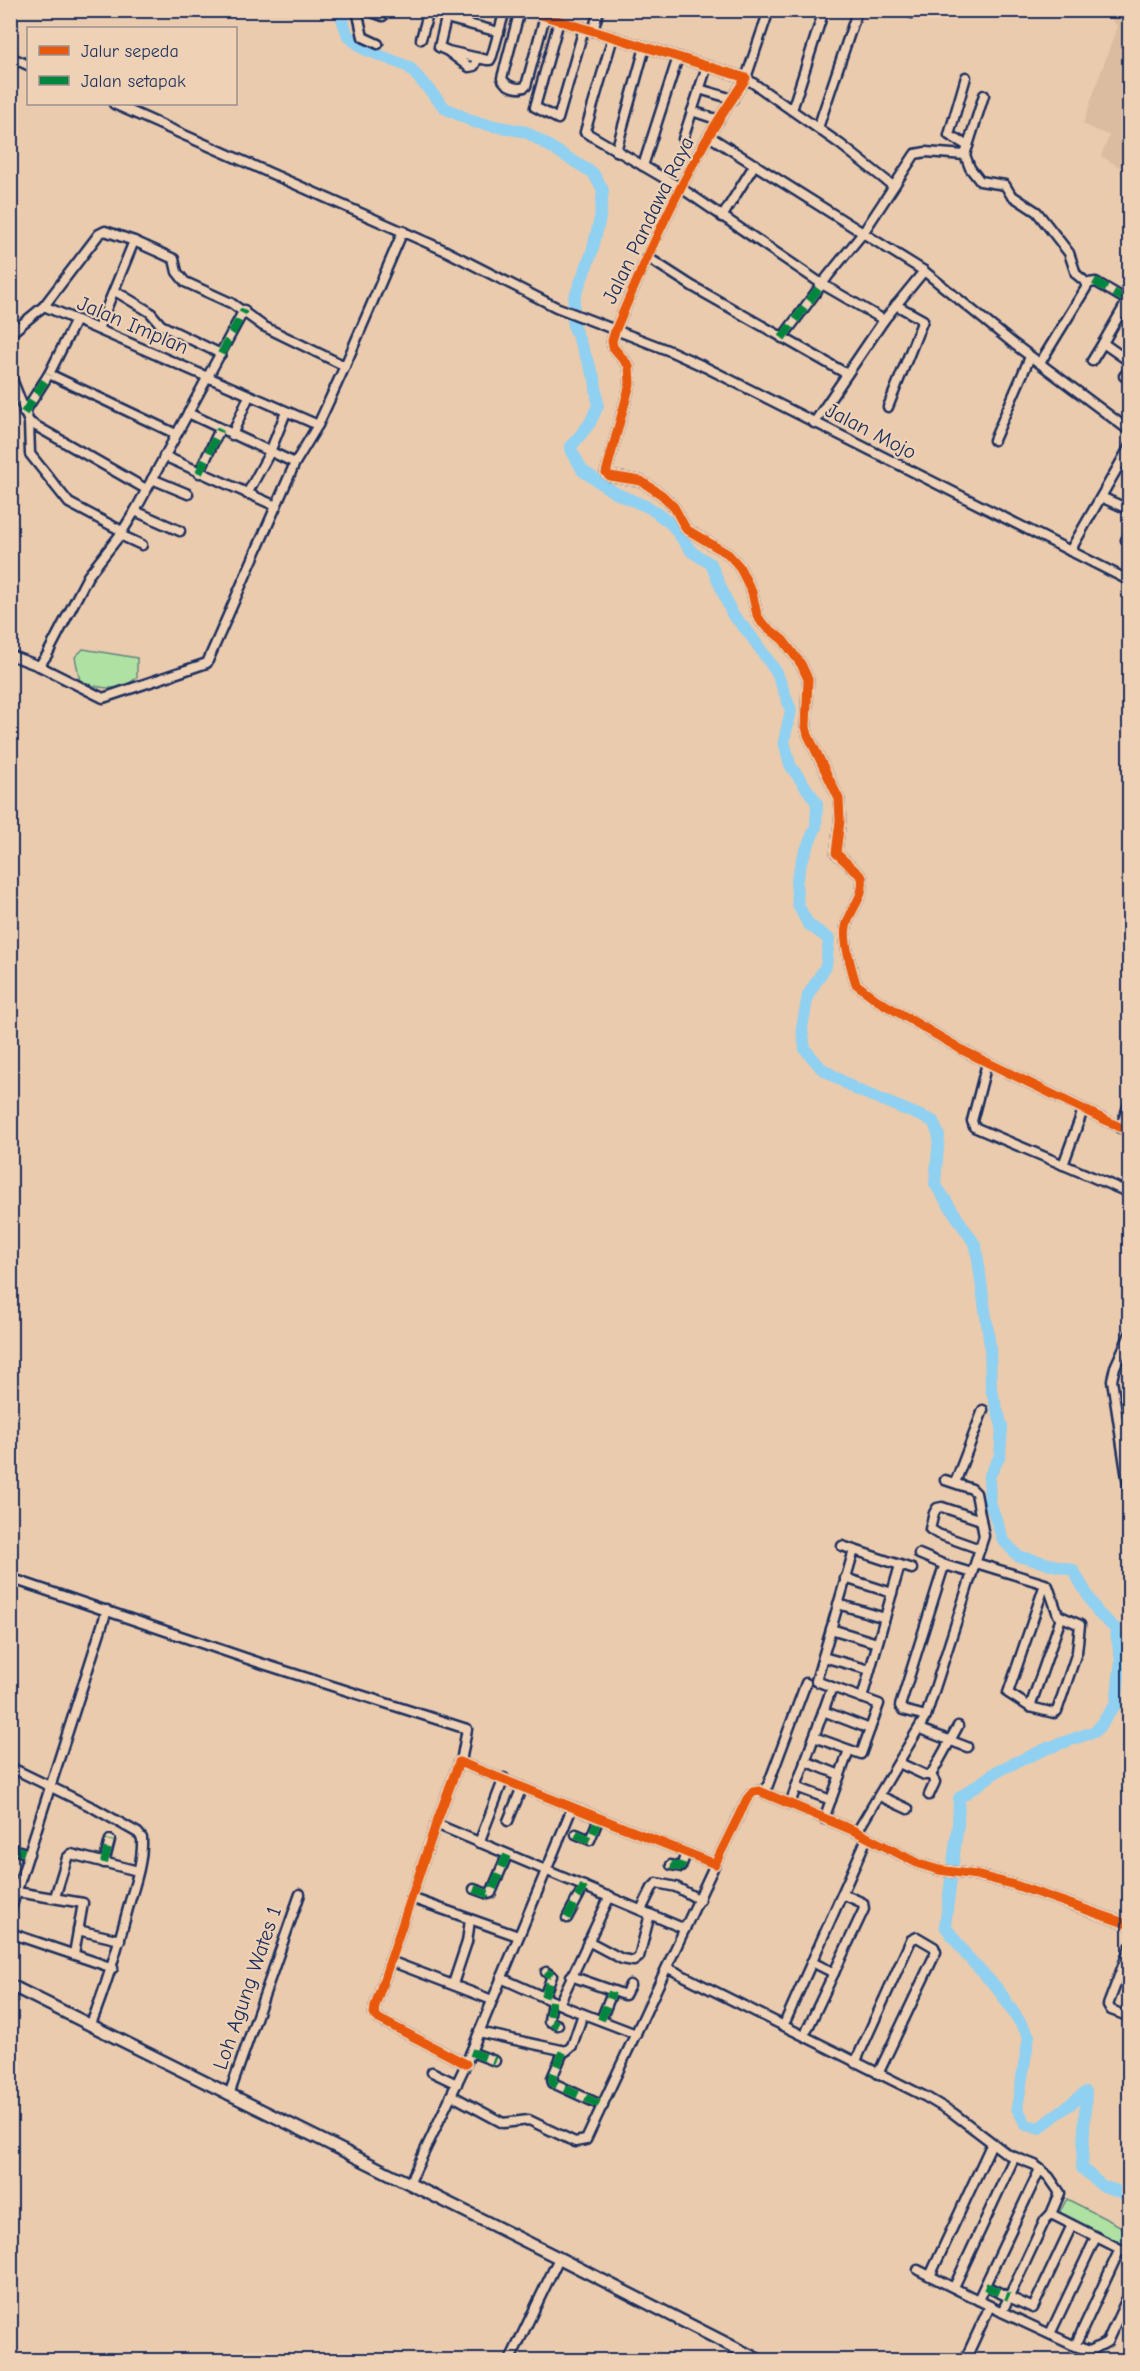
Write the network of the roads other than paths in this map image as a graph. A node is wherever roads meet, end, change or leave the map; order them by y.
1 (357, 10) edge
2 (366, 10) edge
3 (429, 10) edge
4 (506, 10) edge
5 (520, 10) edge
6 (525, 10) edge
7 (599, 10) edge
8 (769, 10) edge
9 (824, 10) edge
10 (904, 10) edge
11 (916, 10) edge
12 (857, 12) edge
13 (447, 14) edge
14 (383, 16) dead end
15 (545, 16) junction
16 (559, 21) junction
17 (589, 29) junction
18 (499, 32) junction
19 (613, 37) junction
20 (421, 39) dead end
21 (378, 44) dead end
22 (645, 47) junction
23 (10, 57) edge
24 (678, 57) junction
25 (27, 65) edge
26 (707, 66) junction
27 (966, 77) dead end
28 (746, 78) junction
29 (699, 89) junction
30 (984, 95) dead end
31 (733, 99) junction
32 (116, 105) edge
33 (792, 110) junction
34 (692, 111) junction
35 (719, 120) junction
36 (818, 128) junction
37 (709, 136) junction
38 (683, 139) dead end
39 (966, 150) junction
40 (616, 151) junction
41 (755, 164) junction
42 (643, 166) junction
43 (893, 186) junction
44 (681, 188) junction
45 (722, 217) junction
46 (403, 231) junction
47 (863, 232) junction
48 (134, 241) junction
49 (646, 257) junction
50 (924, 271) junction
51 (822, 284) junction
52 (1088, 284) junction
53 (115, 291) junction
54 (1129, 301) edge
55 (44, 306) junction
56 (896, 306) junction
57 (244, 310) junction
58 (76, 320) junction
59 (884, 320) junction
60 (98, 329) junction
61 (615, 331) junction
62 (10, 333) edge
63 (782, 338) junction
64 (1103, 343) junction
65 (221, 354) junction
66 (1030, 357) junction
67 (1092, 361) dead end
68 (1130, 362) edge
69 (1040, 363) junction
70 (345, 366) junction
71 (10, 374) edge
72 (49, 374) junction
73 (847, 374) junction
74 (207, 377) junction
75 (249, 396) junction
76 (888, 407) dead end
77 (286, 412) junction
78 (24, 413) junction
79 (188, 413) junction
80 (29, 422) junction
81 (814, 423) junction
82 (318, 425) junction
83 (219, 429) junction
84 (1130, 431) edge
85 (176, 434) junction
86 (232, 435) junction
87 (994, 440) dead end
88 (1129, 449) edge
89 (270, 452) junction
90 (164, 456) junction
91 (295, 463) junction
92 (198, 473) junction
93 (152, 479) junction
94 (146, 489) junction
95 (188, 494) dead end
96 (247, 494) junction
97 (1101, 497) junction
98 (276, 506) junction
99 (1130, 510) edge
100 (135, 512) junction
101 (180, 531) dead end
102 (121, 533) junction
103 (1130, 534) edge
104 (1130, 543) edge
105 (142, 545) dead end
106 (1070, 551) junction
107 (1130, 581) edge
108 (10, 655) edge
109 (39, 666) junction
110 (987, 1063) junction
111 (1130, 1102) edge
112 (1083, 1110) junction
113 (1122, 1125) junction
114 (1130, 1132) edge
115 (1063, 1165) junction
116 (1130, 1194) edge
117 (1130, 1334) edge
118 (983, 1410) dead end
119 (945, 1480) dead end
120 (956, 1484) junction
121 (1130, 1498) edge
122 (981, 1520) junction
123 (842, 1546) dead end
124 (980, 1549) junction
125 (854, 1550) junction
126 (919, 1554) dead end
127 (976, 1563) junction
128 (900, 1565) junction
129 (945, 1565) junction
130 (912, 1569) dead end
131 (972, 1574) junction
132 (10, 1578) edge
133 (845, 1578) junction
134 (1044, 1584) junction
135 (892, 1593) junction
136 (838, 1604) junction
137 (107, 1610) junction
138 (885, 1618) junction
139 (1061, 1618) junction
140 (831, 1629) junction
141 (878, 1643) junction
142 (823, 1656) junction
143 (870, 1670) junction
144 (806, 1683) dead end
145 (832, 1687) junction
146 (862, 1698) junction
147 (1030, 1707) junction
148 (823, 1712) junction
149 (926, 1716) junction
150 (958, 1726) dead end
151 (870, 1729) junction
152 (920, 1729) junction
153 (814, 1737) junction
154 (950, 1739) junction
155 (967, 1747) dead end
156 (849, 1750) junction
157 (805, 1761) junction
158 (461, 1762) junction
159 (899, 1763) junction
160 (10, 1767) edge
161 (840, 1775) junction
162 (931, 1775) junction
163 (504, 1778) junction
164 (522, 1787) junction
165 (796, 1787) junction
166 (51, 1788) junction
167 (765, 1793) junction
168 (929, 1795) dead end
169 (880, 1796) junction
170 (831, 1800) junction
171 (790, 1804) junction
172 (572, 1808) junction
173 (908, 1809) dead end
174 (599, 1818) junction
175 (824, 1819) junction
176 (508, 1821) dead end
177 (436, 1824) junction
178 (857, 1832) junction
179 (576, 1834) dead end
180 (867, 1838) junction
181 (110, 1840) dead end
182 (479, 1843) junction
183 (10, 1848) edge
184 (29, 1854) junction
185 (686, 1854) junction
186 (507, 1855) junction
187 (104, 1863) junction
188 (715, 1864) junction
189 (671, 1865) dead end
190 (545, 1869) junction
191 (138, 1871) junction
192 (584, 1886) junction
193 (474, 1889) dead end
194 (17, 1892) junction
195 (300, 1894) dead end
196 (843, 1894) junction
197 (610, 1896) junction
198 (55, 1897) junction
199 (411, 1898) junction
200 (700, 1899) junction
201 (10, 1912) edge
202 (645, 1912) junction
203 (567, 1918) dead end
204 (470, 1920) junction
205 (1130, 1925) edge
206 (685, 1929) junction
207 (78, 1930) junction
208 (10, 1933) edge
209 (518, 1936) junction
210 (120, 1940) junction
211 (588, 1941) junction
212 (1130, 1947) edge
213 (74, 1954) junction
214 (390, 1961) junction
215 (812, 1962) junction
216 (1127, 1966) edge
217 (113, 1968) junction
218 (668, 1968) junction
219 (546, 1972) dead end
220 (834, 1973) junction
221 (571, 1976) junction
222 (501, 1978) junction
223 (453, 1984) junction
224 (10, 1985) edge
225 (630, 1985) dead end
226 (612, 1992) junction
227 (492, 2000) junction
228 (552, 2000) junction
229 (583, 2014) junction
230 (1130, 2017) edge
231 (601, 2020) junction
232 (786, 2020) dead end
233 (91, 2024) junction
234 (558, 2025) dead end
235 (807, 2030) dead end
236 (479, 2032) junction
237 (636, 2034) junction
238 (471, 2052) junction
239 (563, 2052) junction
240 (495, 2061) dead end
241 (855, 2063) junction
242 (466, 2064) junction
243 (432, 2072) dead end
244 (878, 2074) junction
245 (457, 2084) junction
246 (229, 2095) junction
247 (451, 2095) junction
248 (603, 2106) junction
249 (992, 2143) junction
250 (1014, 2157) junction
251 (1041, 2169) junction
252 (409, 2184) junction
253 (1051, 2214) junction
254 (1072, 2225) junction
255 (1096, 2237) junction
256 (1120, 2249) junction
257 (1130, 2254) edge
258 (559, 2258) junction
259 (918, 2270) dead end
260 (930, 2276) junction
261 (985, 2286) junction
262 (954, 2288) junction
263 (1130, 2292) edge
264 (1009, 2297) junction
265 (978, 2300) junction
266 (990, 2306) junction
267 (1002, 2312) junction
268 (1050, 2334) junction
269 (1075, 2346) junction
270 (754, 2360) edge
271 (510, 2361) edge
272 (965, 2361) edge

1 - 21 street
2 - 14 street
3 - 20 street
4 - 18 street
5 - 15 street
6 - 15 street
7 - 17 street
8 - 28 street, Jalan Pandawa Raya
9 - 33 street
10 - 11 street
12 - 36 street
13 - 18 street
13 - 18 street
15 - 16 street
16 - 17 street
16 - 17 street
17 - 19 street
19 - 22 street
19 - 40 street
22 - 24 street
22 - 40 street
23 - 25 street
24 - 26 street
24 - 42 street
26 - 28 street
26 - 29 street
27 - 39 street
28 - 31 street, Jalan Pandawa Raya
28 - 33 street
29 - 31 street
29 - 34 street
30 - 39 street
31 - 35 street, Jalan Pandawa Raya
32 - 46 street, Jalan Mojo
33 - 36 street
34 - 35 street
34 - 38 street
35 - 37 street, Jalan Pandawa Raya
36 - 43 street
37 - 41 street
37 - 44 street, Jalan Pandawa Raya
39 - 43 street
39 - 52 street
40 - 42 street
41 - 45 street
41 - 47 street
42 - 44 street
43 - 47 street
44 - 45 street
44 - 49 street, Jalan Pandawa Raya
45 - 51 street
46 - 61 street, Jalan Mojo
46 - 70 street
47 - 50 street
47 - 51 street
48 - 53 street
48 - 55 street
48 - 57 street
49 - 61 street, Jalan Pandawa Raya
49 - 63 street
50 - 56 street
50 - 66 street
51 - 59 street
51 - 63 street
52 - 54 street
52 - 69 street
53 - 60 street
53 - 65 street
54 - 64 street
55 - 58 street, Jalan Implan
55 - 62 street
56 - 59 street
56 - 76 street
57 - 65 street
57 - 70 street
58 - 60 street, Jalan Implan
58 - 72 street
59 - 73 street
60 - 74 street, Jalan Implan
61 - 81 street, Jalan Mojo
61 - 110 street
63 - 73 street
64 - 67 street
64 - 68 street
65 - 74 street
66 - 69 street
66 - 87 street
69 - 84 street
70 - 82 street
71 - 78 street
72 - 78 street
72 - 85 street
73 - 81 street
74 - 75 street, Jalan Implan
74 - 79 street
75 - 77 street, Jalan Implan
75 - 86 street
77 - 82 street, Jalan Implan
77 - 89 street
78 - 80 street
79 - 83 street
79 - 85 street
80 - 94 street
80 - 102 street
81 - 106 street, Jalan Mojo
82 - 91 street
83 - 86 street
83 - 92 street
85 - 90 street
86 - 89 street
88 - 97 street
89 - 91 street
89 - 96 street
90 - 92 street
90 - 93 street
91 - 98 street
92 - 96 street
93 - 94 street
93 - 95 street
94 - 100 street
96 - 98 street
97 - 99 street
97 - 106 street
98 - 109 street
100 - 101 street
100 - 102 street
102 - 105 street
102 - 109 street
103 - 104 street
106 - 107 street, Jalan Mojo
108 - 109 street
110 - 112 street
110 - 115 street
111 - 113 street
112 - 113 street
112 - 115 street
113 - 114 street
115 - 116 street
117 - 121 street
118 - 120 street
119 - 120 street
120 - 122 street
122 - 124 street
122 - 124 street
123 - 125 street
124 - 127 street
125 - 128 street
125 - 133 street
126 - 129 street
127 - 131 street
127 - 134 street
128 - 130 street
128 - 135 street
129 - 131 street
129 - 149 street
131 - 149 street
132 - 137 street
133 - 135 street
133 - 136 street
134 - 139 street
134 - 147 street
135 - 138 street
136 - 138 street
136 - 140 street
137 - 158 street
137 - 166 street
138 - 141 street
139 - 147 street
139 - 147 street
140 - 141 street
140 - 142 street
141 - 143 street
142 - 143 street
142 - 145 street
143 - 146 street
144 - 167 street
145 - 146 street
145 - 148 street
146 - 151 street
148 - 151 street
148 - 153 street
149 - 152 street
150 - 154 street
151 - 156 street
152 - 154 street
152 - 159 street
153 - 156 street
153 - 157 street
154 - 155 street
154 - 162 street
156 - 161 street
157 - 161 street
157 - 165 street
158 - 163 street
158 - 177 street
159 - 162 street
159 - 169 street
160 - 166 street
161 - 170 street
162 - 168 street
163 - 164 street
163 - 182 street
164 - 172 street
164 - 176 street
165 - 170 street
165 - 171 street
166 - 184 street
166 - 191 street
167 - 171 street
167 - 188 street
169 - 173 street
169 - 178 street
170 - 175 street
171 - 175 street
172 - 174 street
172 - 190 street
174 - 179 street
174 - 185 street
175 - 178 street
177 - 182 street
177 - 199 street
178 - 180 street
180 - 196 street
180 - 205 street
181 - 187 street
182 - 186 street
183 - 184 street
184 - 194 street
185 - 188 street
185 - 189 street
186 - 190 street
186 - 193 street
187 - 191 street
187 - 198 street
188 - 200 street
190 - 192 street
190 - 209 street
191 - 210 street
192 - 197 street
192 - 203 street
194 - 198 street
194 - 201 street
195 - 246 street, Loh Agung Wates 1
196 - 215 street
196 - 220 street
197 - 202 street
197 - 211 street
198 - 207 street
199 - 204 street
199 - 214 street
200 - 202 street
200 - 206 street
202 - 206 street
202 - 211 street
204 - 209 street
204 - 223 street
206 - 218 street
207 - 210 street
207 - 213 street
208 - 213 street
209 - 222 street
210 - 217 street
211 - 221 street
212 - 216 street
213 - 217 street
214 - 223 street
214 - 242 street
215 - 220 street
215 - 232 street
216 - 230 street
217 - 233 street
218 - 237 street
218 - 241 street
219 - 228 street
220 - 235 street
221 - 226 street
221 - 228 street
222 - 227 street
222 - 228 street
223 - 227 street
224 - 233 main road
225 - 226 street
226 - 231 street
227 - 236 street
228 - 229 street
228 - 234 street
229 - 231 street
229 - 239 street
231 - 237 street
233 - 246 main road
236 - 238 street
236 - 239 street
237 - 248 street
238 - 240 street
238 - 242 street
239 - 248 street
241 - 244 street
241 - 244 street
242 - 245 street
243 - 245 street
244 - 249 street
245 - 247 street
246 - 252 main road
247 - 248 street
247 - 252 street
249 - 250 street
249 - 260 street
250 - 251 street
250 - 262 street
251 - 253 street
251 - 261 street
252 - 258 main road
253 - 254 street
253 - 264 street
254 - 255 street
254 - 264 street
255 - 256 street
255 - 268 street
256 - 257 street
256 - 269 street
258 - 270 main road
258 - 271 street
259 - 260 street
260 - 262 street
261 - 264 street
261 - 265 street
262 - 265 street
263 - 269 street
264 - 267 street
265 - 266 street
266 - 267 street
266 - 272 street
267 - 268 street
268 - 269 street

